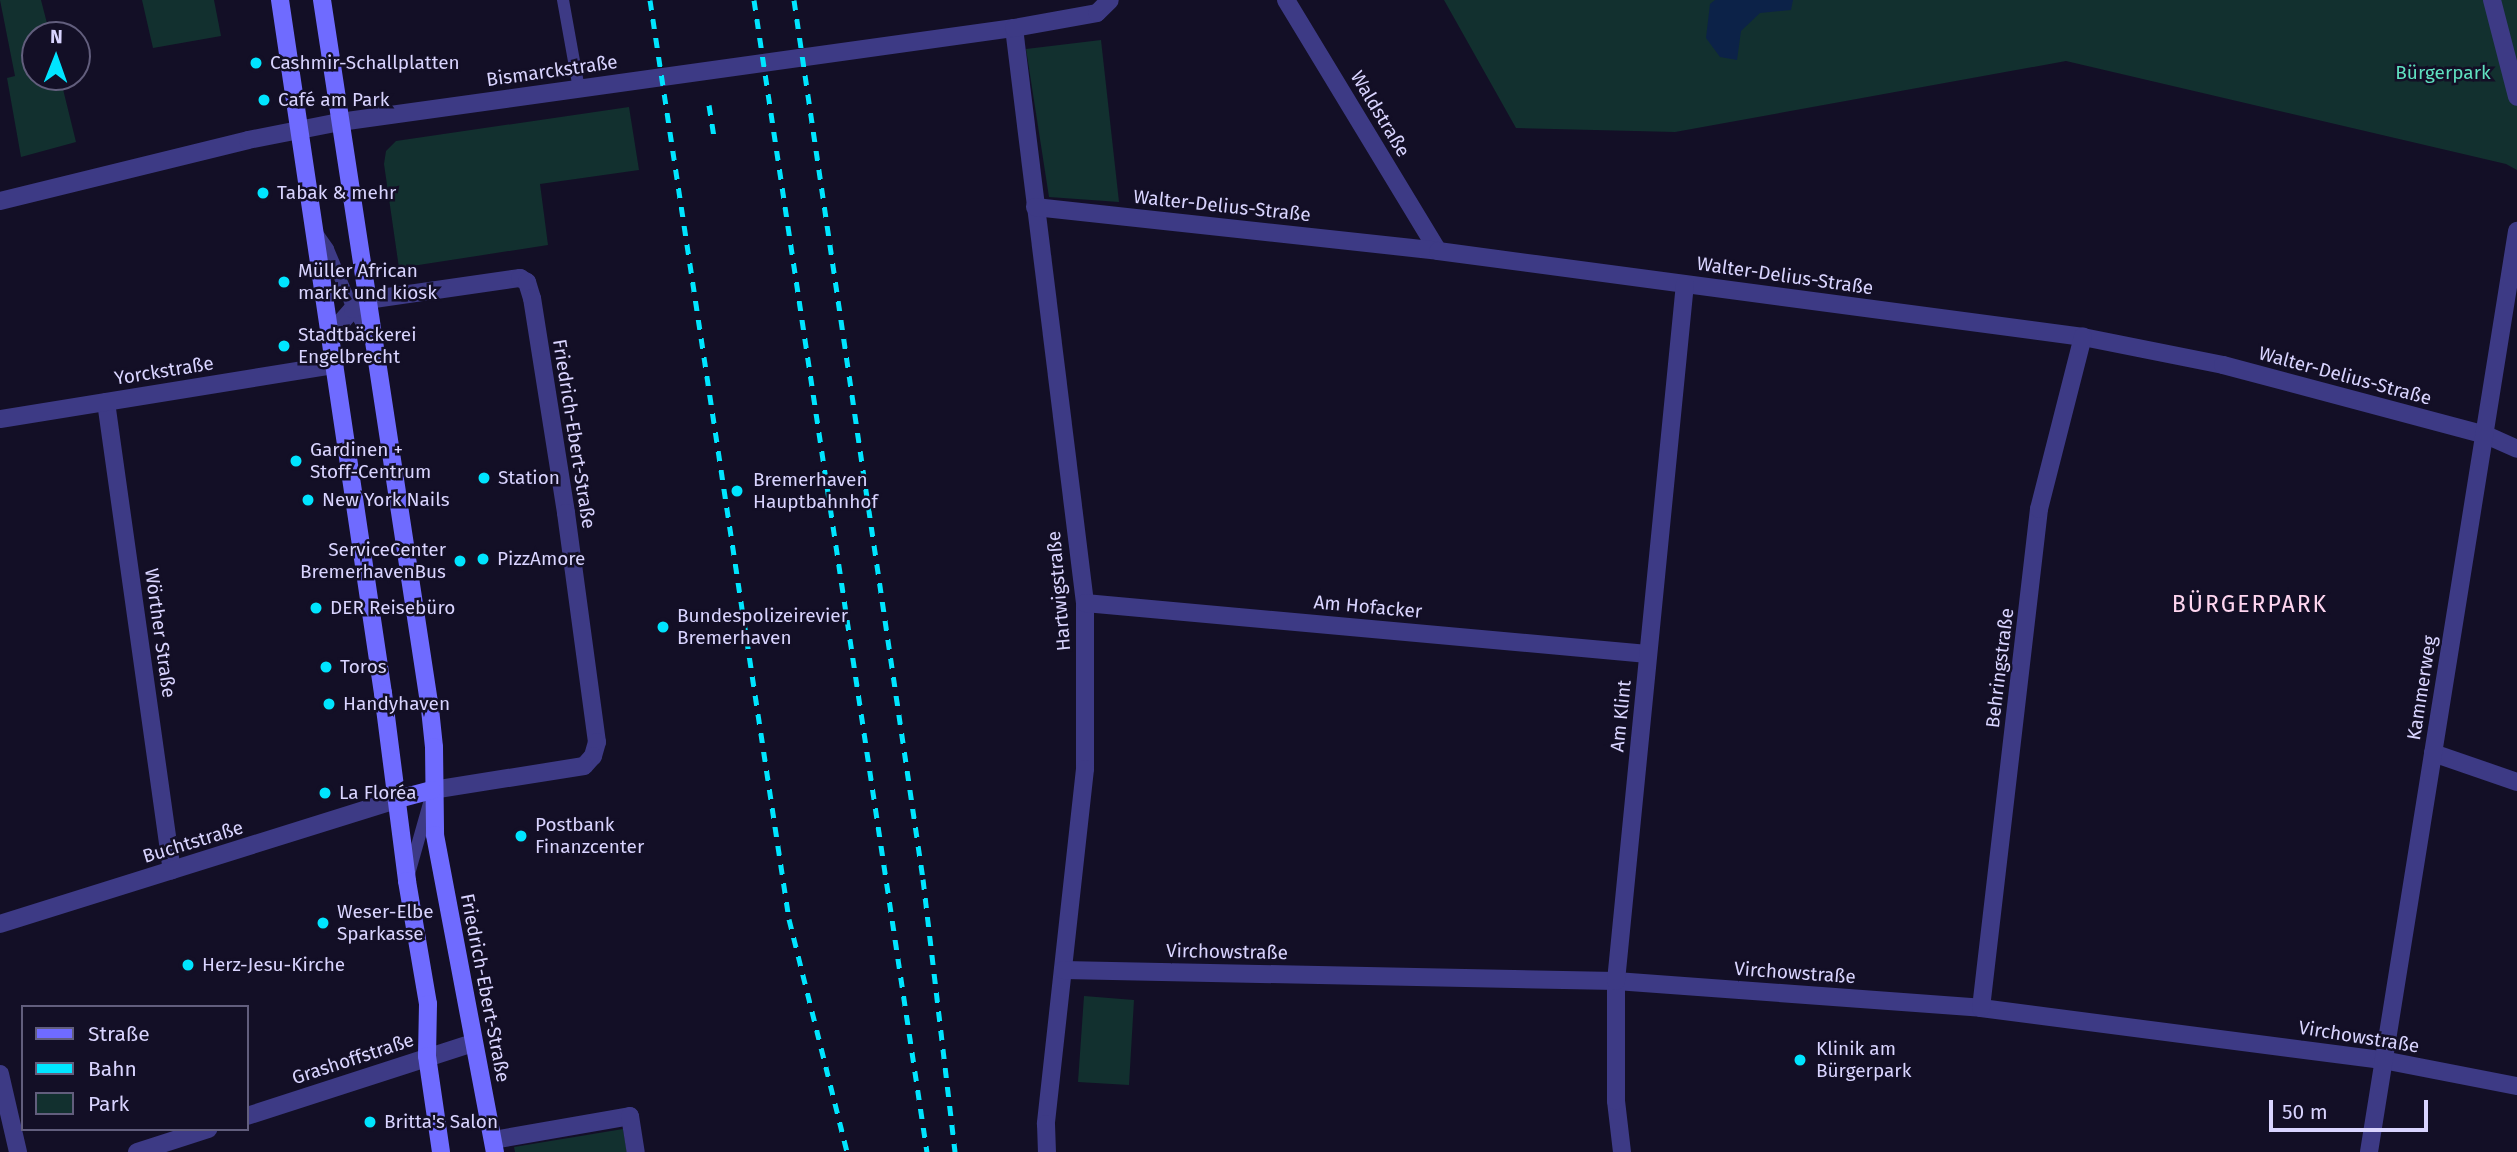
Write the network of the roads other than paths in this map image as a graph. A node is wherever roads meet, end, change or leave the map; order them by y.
1 (280, 0) edge
2 (322, 0) edge
3 (563, 0) edge
4 (1286, 0) edge
5 (2492, 0) edge
6 (1101, 4) edge
7 (1014, 28) junction
8 (579, 89) junction
9 (2517, 97) edge
10 (340, 122) junction
11 (299, 130) junction
12 (0, 201) edge
13 (1035, 207) junction
14 (315, 229) junction
15 (2517, 231) edge
16 (1438, 251) junction
17 (1685, 284) junction
18 (360, 305) junction
19 (330, 335) junction
20 (2083, 337) junction
21 (335, 365) junction
22 (106, 402) junction
23 (0, 419) edge
24 (2486, 435) junction
25 (2517, 449) edge
26 (1085, 603) junction
27 (1648, 654) junction
28 (2433, 753) junction
29 (2517, 782) edge
30 (432, 790) junction
31 (398, 799) junction
32 (172, 870) junction
33 (407, 881) junction
34 (0, 924) edge
35 (1063, 971) junction
36 (1616, 981) junction
37 (1981, 1007) junction
38 (472, 1043) junction
39 (427, 1056) junction
40 (2383, 1060) junction
41 (0, 1074) edge
42 (2517, 1086) edge
43 (248, 1116) edge
44 (202, 1131) edge
45 (494, 1146) edge
46 (18, 1152) edge
47 (137, 1152) edge
48 (441, 1152) edge
49 (636, 1152) edge
50 (1047, 1152) edge
51 (1622, 1152) edge
52 (2369, 1152) edge

1 - 11 main road, Friedrich-Ebert-Straße
2 - 10 main road, Friedrich-Ebert-Straße
3 - 8 lane
4 - 16 street, Waldstraße
5 - 9 street
6 - 7 street, Bismarckstraße
7 - 8 street, Bismarckstraße
7 - 13 street, Hartwigstraße
8 - 10 street, Bismarckstraße
10 - 11 street, Bismarckstraße
10 - 18 main road, Friedrich-Ebert-Straße
11 - 12 street, Bismarckstraße
11 - 14 main road, Friedrich-Ebert-Straße
13 - 16 street, Walter-Delius-Straße
13 - 26 street, Hartwigstraße
14 - 18 lane, Friedrich-Ebert-Straße
14 - 19 main road, Friedrich-Ebert-Straße
15 - 24 street, Kammerweg
16 - 17 street, Walter-Delius-Straße
17 - 20 street, Walter-Delius-Straße
17 - 27 street, Am Klint
18 - 19 street
18 - 30 main road, Friedrich-Ebert-Straße
18 - 30 street, Friedrich-Ebert-Straße
19 - 21 main road, Friedrich-Ebert-Straße
20 - 24 street, Walter-Delius-Straße
20 - 37 street, Behringstraße
21 - 22 street, Yorckstraße
21 - 31 main road, Friedrich-Ebert-Straße
22 - 23 street, Yorckstraße
22 - 32 street, Wörther Straße
24 - 25 street, Walter-Delius-Straße
24 - 28 street, Kammerweg
26 - 27 street, Am Hofacker
26 - 35 street, Hartwigstraße
27 - 36 street, Am Klint
28 - 29 street
28 - 40 street, Kammerweg
30 - 31 main road, Friedrich-Ebert-Straße
30 - 33 lane, Friedrich-Ebert-Straße
30 - 38 main road, Friedrich-Ebert-Straße
31 - 32 street, Buchtstraße
31 - 33 main road, Friedrich-Ebert-Straße
32 - 34 street, Buchtstraße
33 - 39 main road, Friedrich-Ebert-Straße
35 - 36 street, Virchowstraße
35 - 50 street, Hartwigstraße
36 - 37 street, Virchowstraße
36 - 51 street, Am Klint
37 - 40 street, Virchowstraße
38 - 39 street, Grashoffstraße
38 - 45 main road, Friedrich-Ebert-Straße
39 - 43 street, Grashoffstraße
39 - 48 main road, Friedrich-Ebert-Straße
40 - 42 street, Virchowstraße
40 - 52 street, Kammerweg
41 - 46 street
44 - 47 street
45 - 49 street

